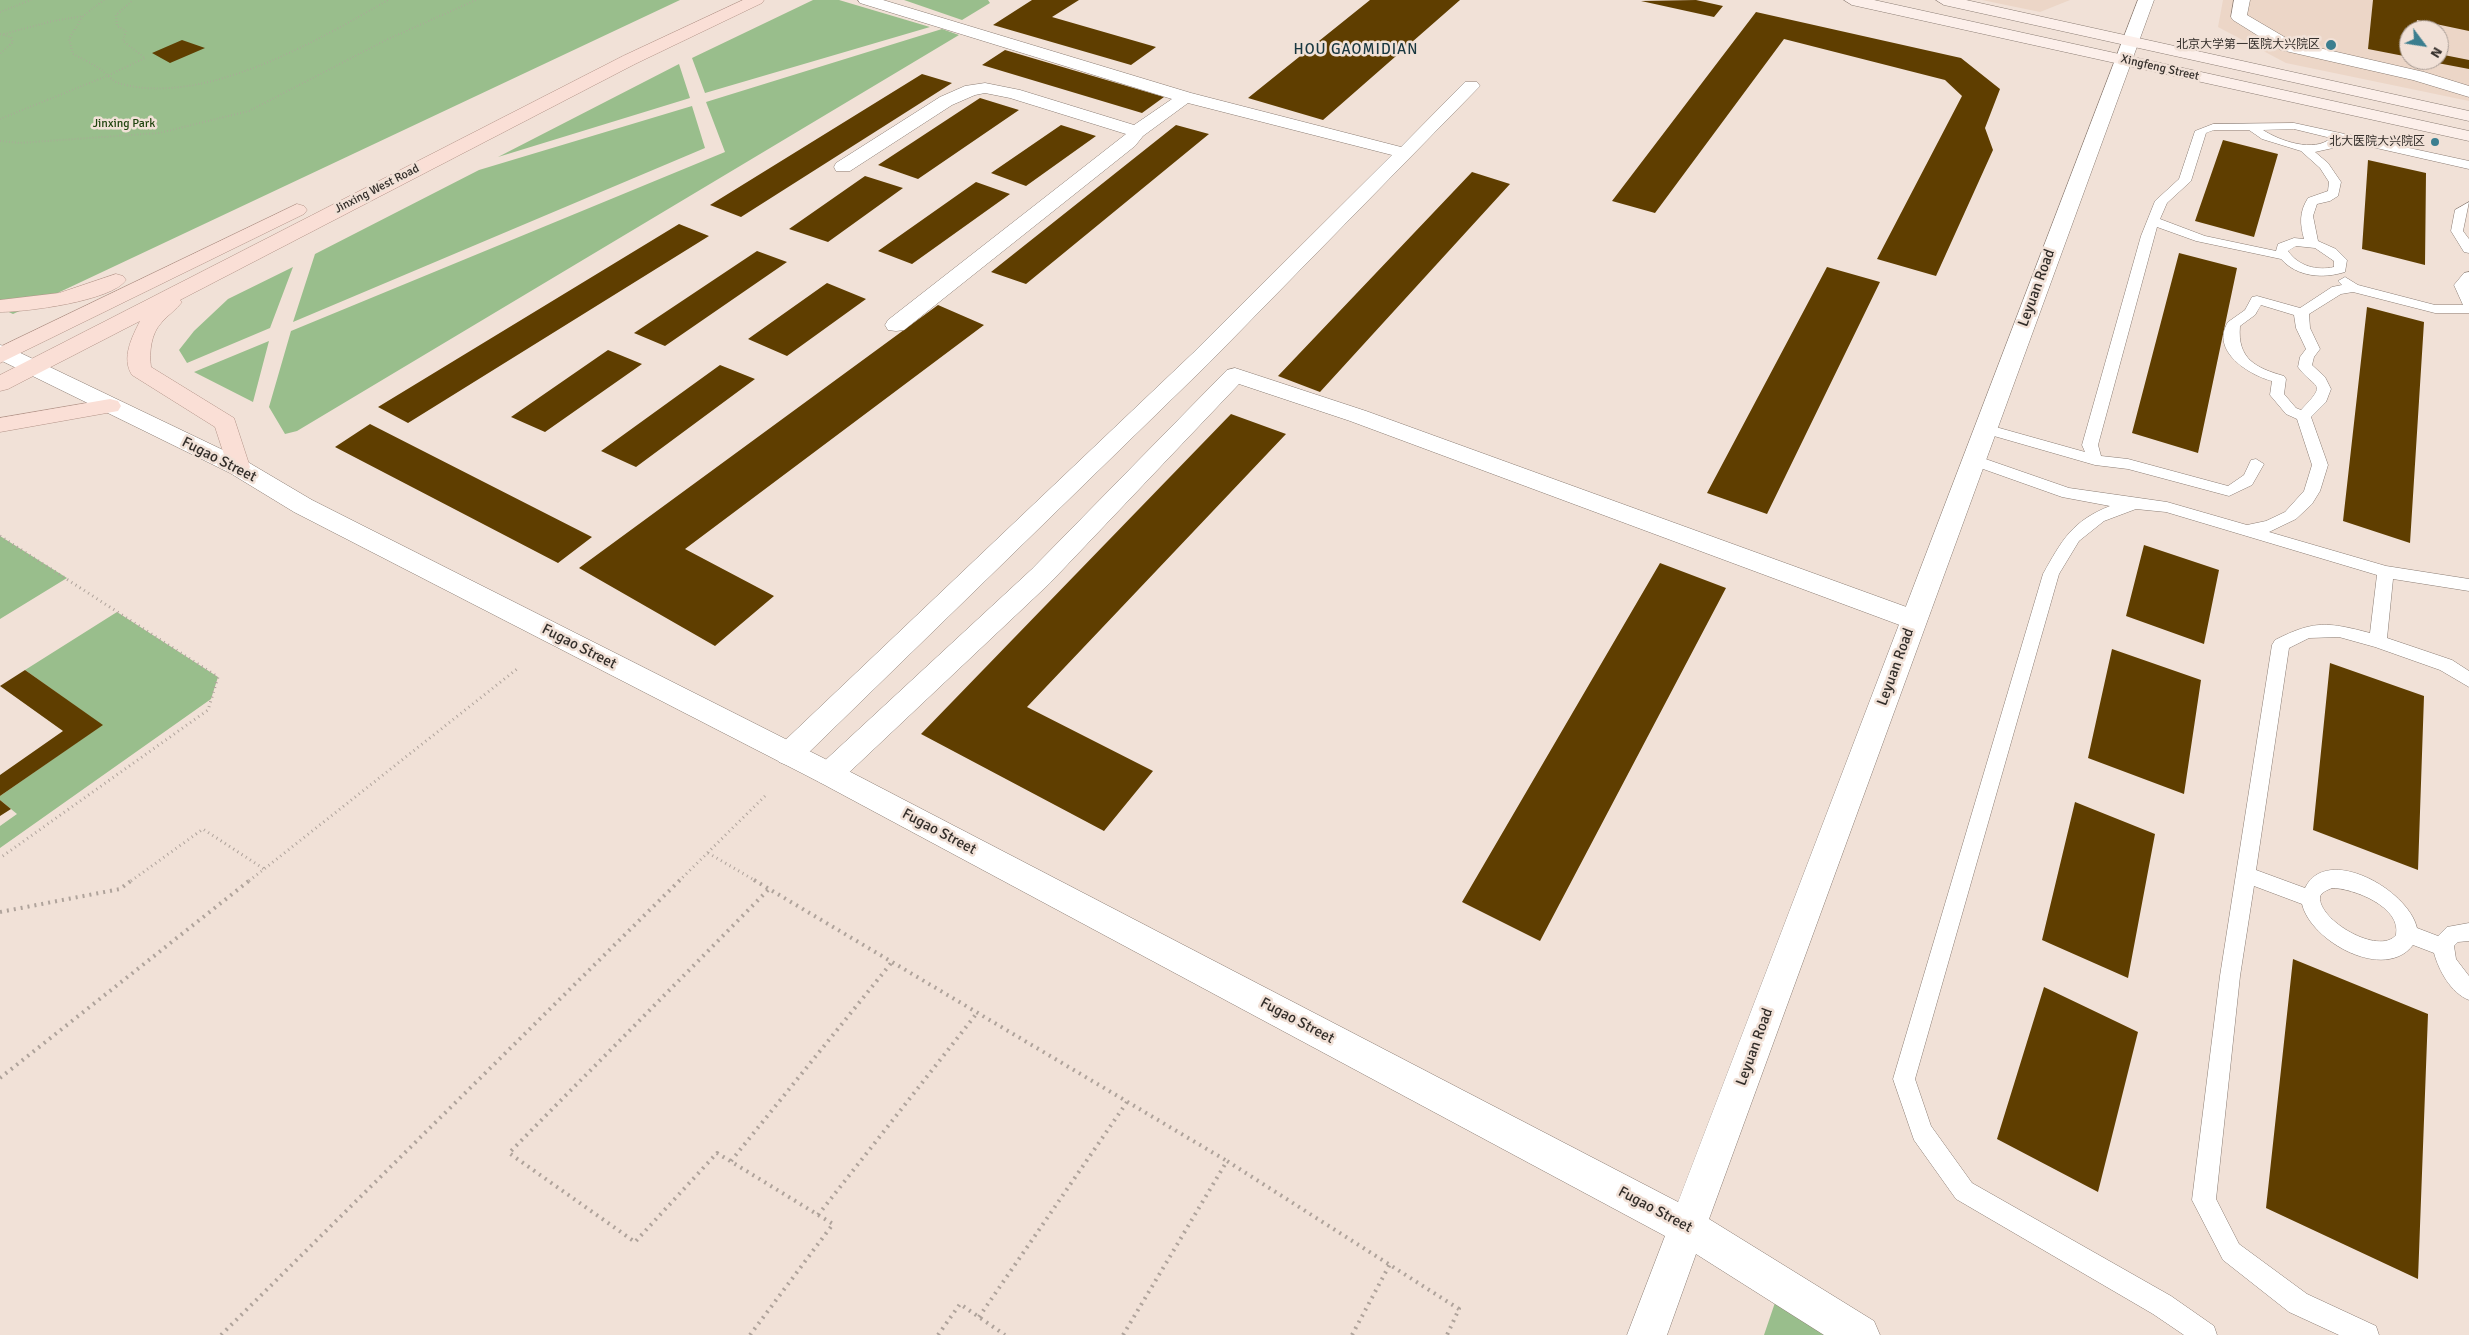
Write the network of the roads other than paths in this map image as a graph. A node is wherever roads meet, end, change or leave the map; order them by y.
1 (728, 0) edge
2 (756, 0) edge
3 (866, 0) edge
4 (1852, 0) edge
5 (1944, 0) edge
6 (2146, 0) edge
7 (2242, 0) edge
8 (2127, 50) junction
9 (1471, 86) dead end
10 (2469, 92) edge
11 (1185, 97) junction
12 (2469, 116) edge
13 (2252, 127) junction
14 (1137, 132) junction
15 (2339, 135) junction
16 (2469, 136) edge
17 (2305, 149) junction
18 (1404, 153) junction
19 (2469, 165) edge
20 (842, 167) dead end
21 (326, 196) junction
22 (2469, 206) edge
23 (2152, 221) junction
24 (2312, 244) junction
25 (2469, 249) edge
26 (2284, 256) junction
27 (2335, 271) junction
28 (2469, 276) edge
29 (187, 287) junction
30 (2353, 288) junction
31 (2469, 304) edge
32 (0, 306) edge
33 (2469, 309) edge
34 (2303, 313) junction
35 (896, 325) dead end
36 (1, 354) edge
37 (2305, 367) junction
38 (31, 368) junction
39 (2279, 379) junction
40 (0, 384) edge
41 (110, 406) junction
42 (2304, 417) junction
43 (0, 425) edge
44 (1985, 429) junction
45 (1974, 460) junction
46 (2095, 460) junction
47 (2256, 464) dead end
48 (238, 467) junction
49 (2167, 507) junction
50 (2244, 531) junction
51 (2386, 572) junction
52 (2469, 585) edge
53 (1914, 620) junction
54 (2378, 641) junction
55 (2469, 680) edge
56 (789, 754) junction
57 (830, 774) junction
58 (2246, 875) junction
59 (2311, 899) junction
60 (2469, 932) edge
61 (2407, 933) junction
62 (2444, 948) junction
63 (2469, 990) edge
64 (1687, 1227) junction
65 (1647, 1335) edge
66 (1860, 1335) edge
67 (2205, 1335) edge
68 (2367, 1335) edge

1 - 21 main road, Jinxing West Road
2 - 29 main road, Jinxing West Road
3 - 11 street
4 - 8 main road, Xingfeng Street
5 - 8 main road, Xingfeng Street
6 - 8 street, Leyuan Road
7 - 10 street
8 - 12 main road, Xingfeng Street
8 - 16 main road, Xingfeng Street
8 - 44 street, Leyuan Road
9 - 18 street
11 - 14 street
11 - 18 street
13 - 15 lane
13 - 17 lane
13 - 23 lane
14 - 20 street
14 - 35 street
15 - 17 lane
15 - 19 lane
17 - 24 lane
18 - 56 street
21 - 32 main road
21 - 36 main road, Jinxing West Road
22 - 25 lane
23 - 26 lane
23 - 46 lane
24 - 26 lane
24 - 27 lane
26 - 27 lane
27 - 30 lane
28 - 31 lane
29 - 38 main road, Jinxing West Road
29 - 48 main road
30 - 33 lane
30 - 34 lane
34 - 37 lane
34 - 39 lane
36 - 38 street, Fugao Street
37 - 39 lane
37 - 42 lane
38 - 40 main road, Jinxing West Road
38 - 41 street, Fugao Street
39 - 42 lane
41 - 43 main road
41 - 48 street, Fugao Street
42 - 50 lane
44 - 45 street, Leyuan Road
44 - 46 lane
45 - 49 lane
45 - 53 street, Leyuan Road
46 - 47 lane
48 - 56 street, Fugao Street
49 - 50 lane
49 - 67 lane
50 - 51 lane
51 - 52 lane
51 - 54 lane
53 - 57 street
53 - 64 street, Leyuan Road
54 - 55 lane
54 - 58 lane
56 - 57 street, Fugao Street
57 - 64 street, Fugao Street
58 - 59 lane
58 - 68 lane
59 - 61 lane
59 - 61 lane
60 - 62 lane
61 - 62 lane
62 - 63 lane
64 - 65 street, Leyuan Road
64 - 66 street, Fugao Street

